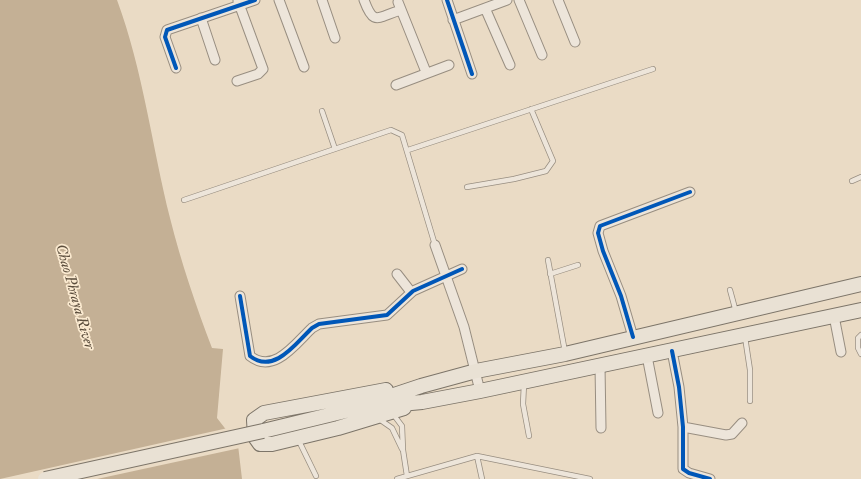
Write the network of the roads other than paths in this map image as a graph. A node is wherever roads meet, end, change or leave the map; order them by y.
1 (255, 0) edge
2 (279, 0) edge
3 (322, 0) edge
4 (364, 0) edge
5 (447, 0) edge
6 (507, 0) edge
7 (519, 0) edge
8 (558, 0) edge
9 (238, 3) edge
10 (489, 5) edge
11 (201, 18) junction
12 (453, 20) junction
13 (336, 38) dead end
14 (575, 42) dead end
15 (542, 55) dead end
16 (215, 60) dead end
17 (449, 64) dead end
18 (510, 65) dead end
19 (304, 67) dead end
20 (176, 68) dead end
21 (653, 69) dead end
22 (426, 72) junction
23 (472, 74) dead end
24 (237, 81) dead end
25 (396, 84) dead end
26 (531, 109) junction
27 (322, 111) dead end
28 (335, 149) junction
29 (408, 150) junction
30 (861, 177) edge
31 (852, 181) dead end
32 (467, 187) dead end
33 (690, 192) dead end
34 (184, 200) dead end
35 (435, 245) joint
36 (548, 260) dead end
37 (578, 265) dead end
38 (462, 269) dead end
39 (397, 274) dead end
40 (550, 274) junction
41 (445, 275) junction
42 (861, 284) edge
43 (730, 290) dead end
44 (411, 292) junction
45 (240, 296) dead end
46 (861, 310) edge
47 (737, 313) junction
48 (834, 316) junction
49 (744, 335) junction
50 (861, 335) edge
51 (633, 337) junction
52 (672, 351) junction
53 (841, 352) dead end
54 (565, 354) junction
55 (861, 354) edge
56 (647, 356) junction
57 (600, 366) junction
58 (476, 370) junction
59 (524, 382) junction
60 (421, 386) junction
61 (480, 391) junction
62 (750, 401) dead end
63 (422, 402) junction
64 (358, 408) junction
65 (392, 413) junction
66 (658, 413) dead end
67 (377, 417) junction
68 (742, 423) dead end
69 (683, 427) junction
70 (601, 428) dead end
71 (529, 436) dead end
72 (298, 438) junction
73 (403, 450) junction
74 (477, 456) junction
75 (316, 476) dead end
76 (407, 476) junction
77 (45, 479) edge
78 (397, 479) edge
79 (482, 479) edge
80 (590, 479) edge
81 (710, 479) edge

1 - 9 street
2 - 19 street
3 - 13 street
4 - 22 street
5 - 12 street
6 - 10 street
7 - 15 street
8 - 14 street
9 - 11 street
9 - 24 street
10 - 12 street
10 - 18 street
11 - 16 street
11 - 20 street
12 - 23 street
17 - 22 street
21 - 26 lane
22 - 25 street
26 - 29 lane
26 - 32 lane
27 - 28 lane
28 - 29 lane
28 - 34 lane
29 - 35 lane
30 - 31 lane
33 - 51 street
35 - 41 street
36 - 40 lane
37 - 40 lane
38 - 41 street
39 - 44 street
40 - 54 lane
41 - 44 street
41 - 58 street
42 - 47 main road
43 - 47 lane
44 - 45 street
46 - 48 main road
47 - 51 main road
48 - 49 main road
48 - 53 street
49 - 52 main road
49 - 62 lane
50 - 55 lane
51 - 54 main road
52 - 56 main road
52 - 69 street
54 - 58 main road
56 - 57 main road
56 - 66 street
57 - 59 main road
57 - 70 street
58 - 60 main road
58 - 61 street
59 - 61 main road
59 - 71 lane
60 - 64 main road
60 - 72 main road
61 - 63 main road
63 - 64 main road
63 - 65 main road
64 - 77 main road, bridge
65 - 67 main road
65 - 73 lane
67 - 72 main road
67 - 73 lane
68 - 69 street
69 - 81 street
72 - 75 lane
73 - 76 lane
74 - 76 lane
74 - 79 lane
74 - 80 lane
76 - 78 lane

